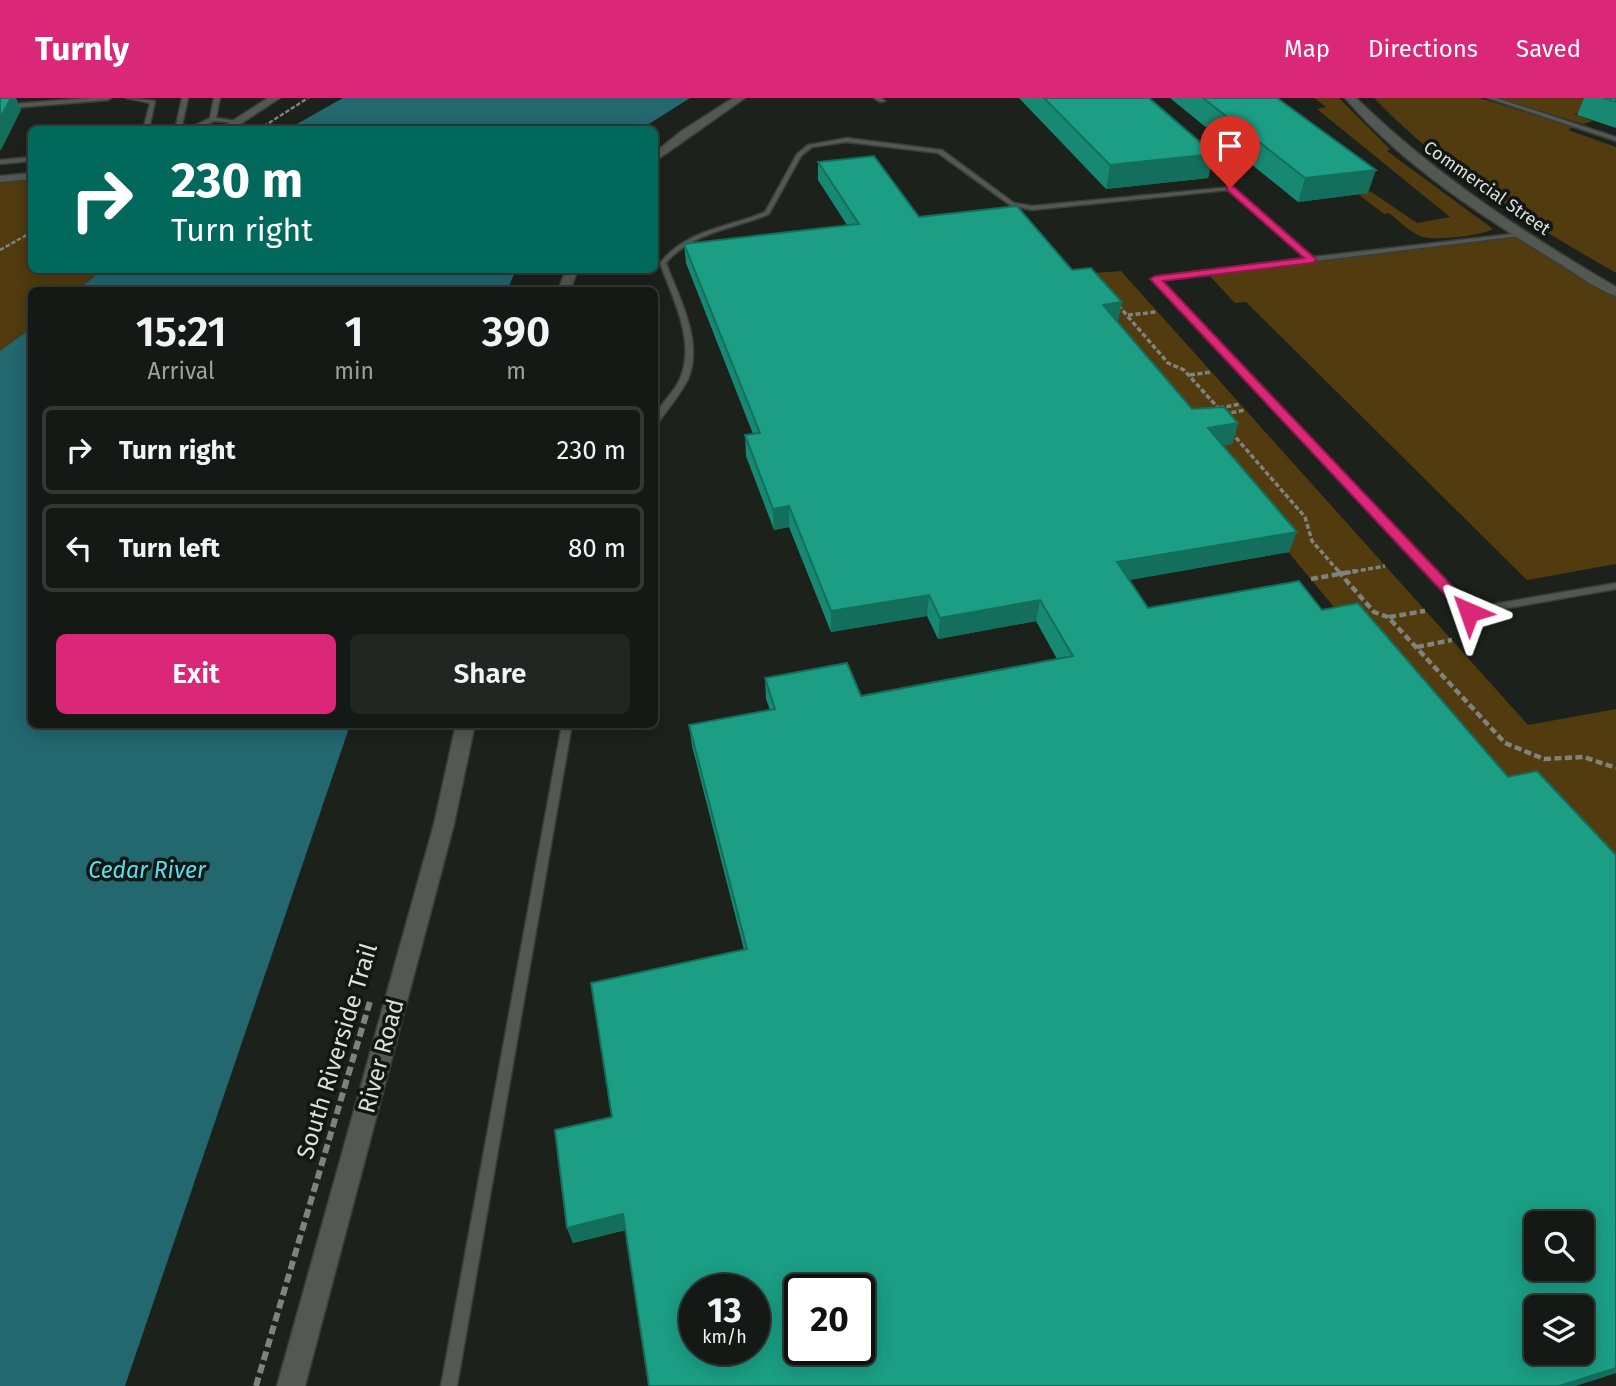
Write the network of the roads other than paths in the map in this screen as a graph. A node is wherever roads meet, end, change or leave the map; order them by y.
1 (108, 98) edge
2 (129, 98) edge
3 (185, 98) edge
4 (217, 98) edge
5 (275, 98) edge
6 (740, 98) edge
7 (1350, 98) edge
8 (1491, 98) edge
9 (0, 107) edge
10 (213, 119) junction
11 (235, 122) junction
12 (147, 126) edge
13 (179, 126) edge
14 (197, 126) edge
15 (229, 126) edge
16 (1616, 139) edge
17 (658, 156) edge
18 (28, 159) edge
19 (0, 162) edge
20 (28, 176) edge
21 (0, 179) edge
22 (1519, 234) junction
23 (1312, 260) junction
24 (1616, 292) edge
25 (658, 416) edge
26 (1616, 586) edge
27 (465, 728) edge
28 (566, 728) edge
29 (291, 1386) edge
30 (449, 1386) edge

1 - 9 lane
2 - 12 lane
3 - 13 lane
4 - 10 lane
5 - 11 street
6 - 17 street
7 - 22 street, Commercial Street
8 - 16 lane
10 - 11 lane
10 - 14 lane
11 - 15 street
18 - 19 lane
20 - 21 street
22 - 23 lane
22 - 24 street, Commercial Street
23 - 25 lane
23 - 26 lane
27 - 29 street, River Road
28 - 30 lane

